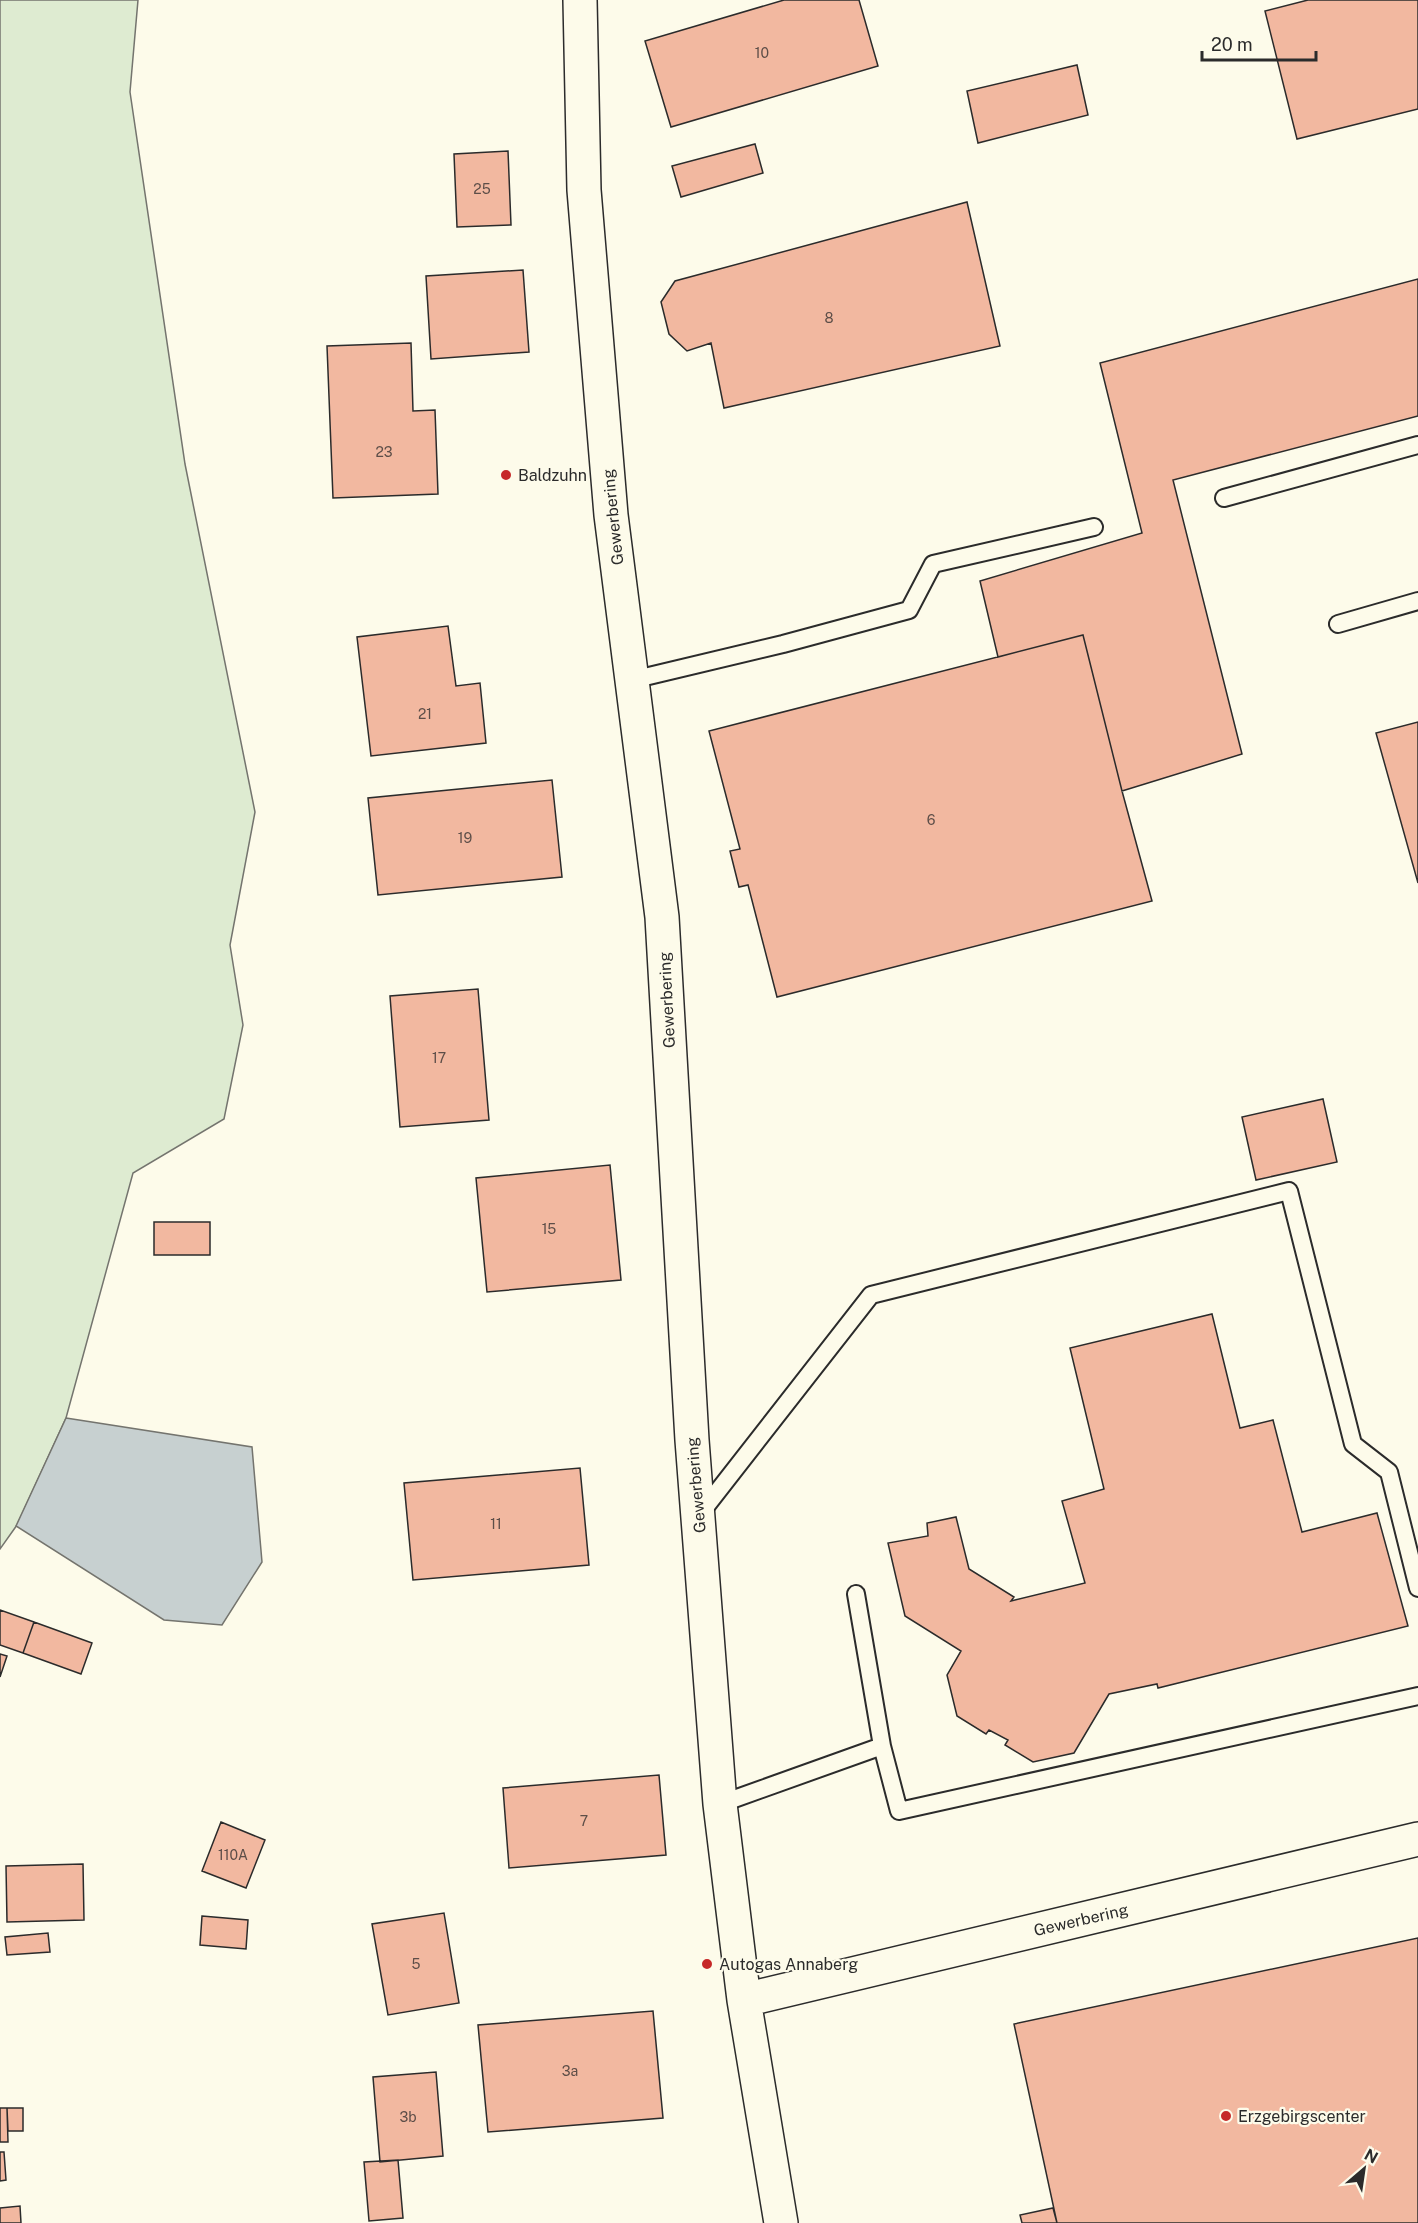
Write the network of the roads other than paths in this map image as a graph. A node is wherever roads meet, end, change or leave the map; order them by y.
1 (579, 0) edge
2 (1418, 445) edge
3 (1224, 498) dead end
4 (1094, 527) dead end
5 (1418, 601) edge
6 (1338, 624) dead end
7 (632, 680) junction
8 (699, 1514) junction
9 (1418, 1588) edge
10 (856, 1594) dead end
11 (1418, 1696) edge
12 (882, 1746) junction
13 (720, 1804) junction
14 (1418, 1839) edge
15 (744, 2000) junction
16 (781, 2223) edge

1 - 7 street, Gewerbering
2 - 3 lane
4 - 7 lane
5 - 6 lane
7 - 8 street, Gewerbering
8 - 9 lane
8 - 13 street, Gewerbering
10 - 12 lane
11 - 12 lane
12 - 13 lane
13 - 15 street, Gewerbering
14 - 15 street, Gewerbering
15 - 16 street, Gewerbering

